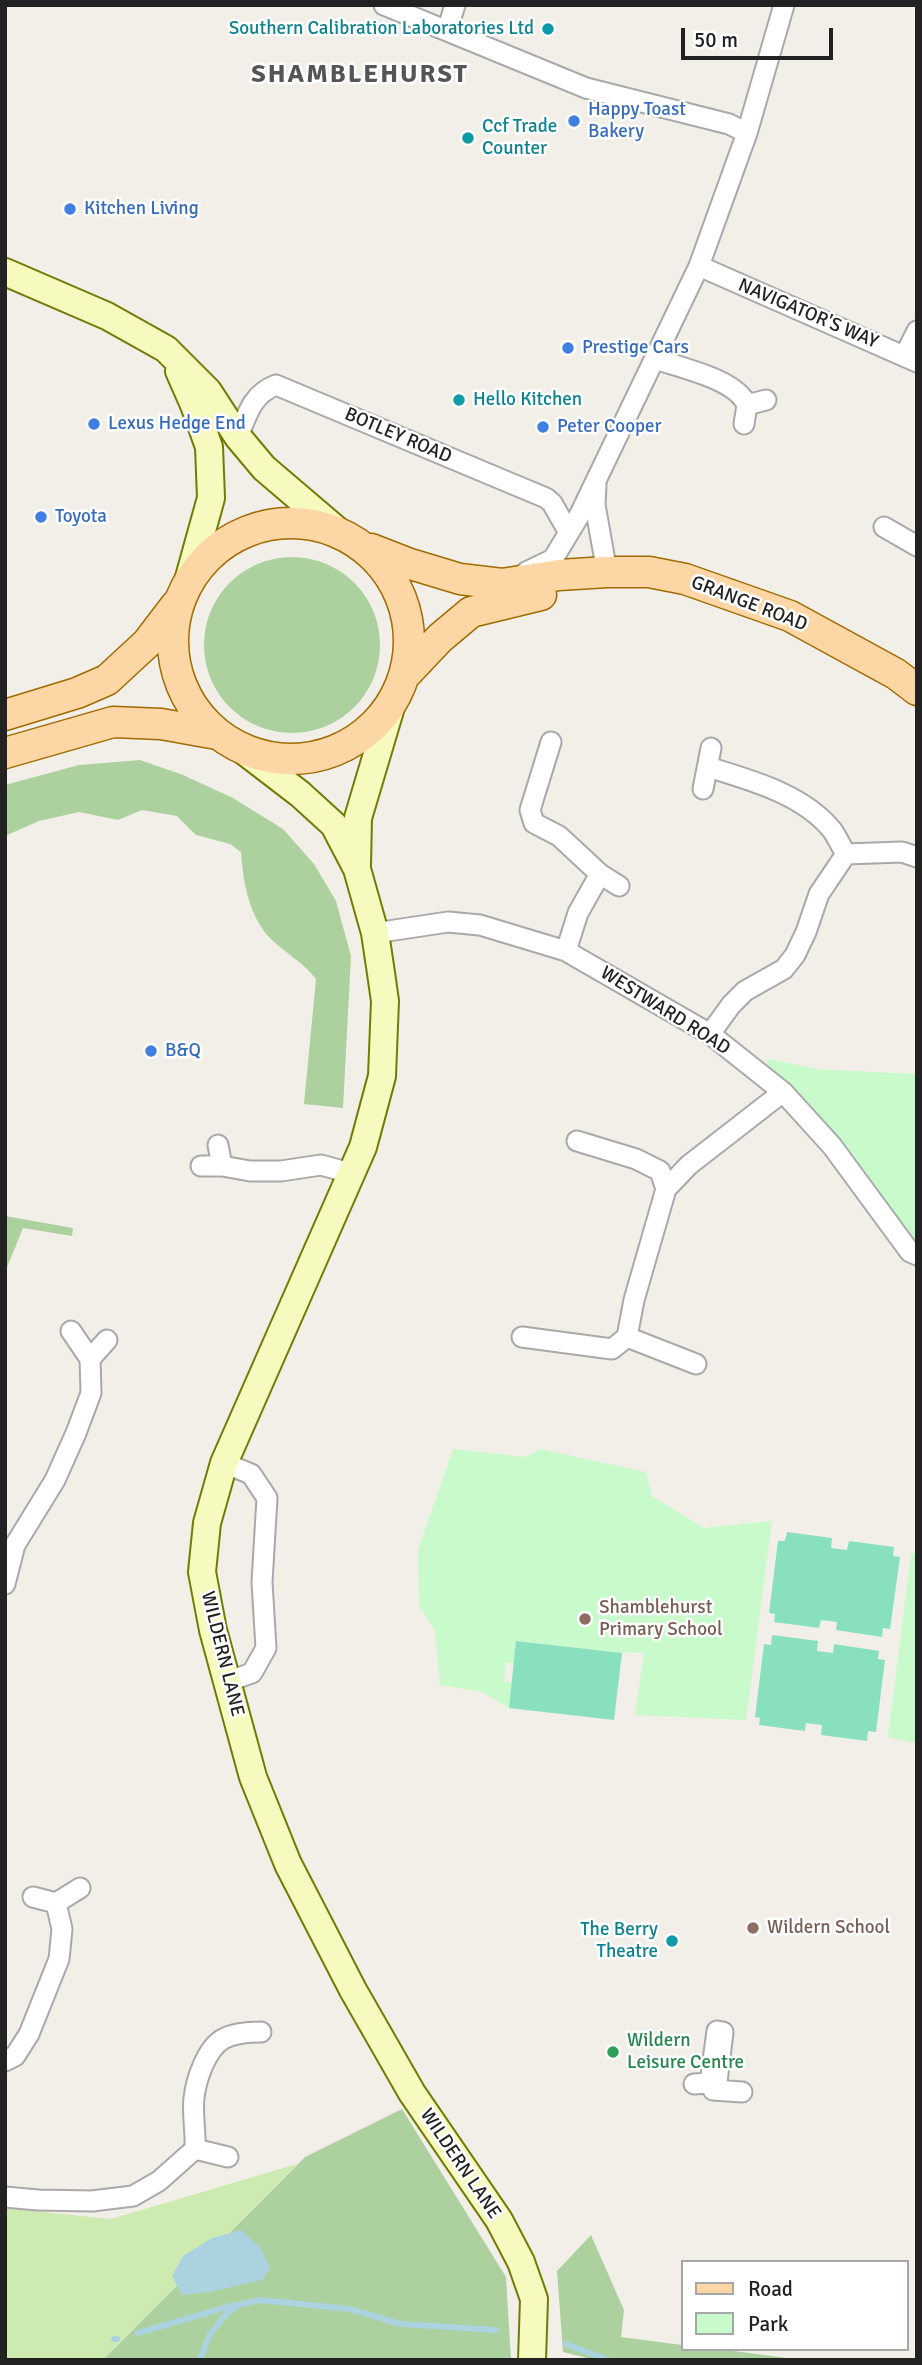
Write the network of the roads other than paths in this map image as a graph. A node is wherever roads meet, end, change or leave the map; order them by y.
1 (384, 5) edge
2 (455, 5) edge
3 (784, 5) edge
4 (447, 32) junction
5 (747, 133) junction
6 (699, 266) junction
7 (5, 272) edge
8 (917, 331) edge
9 (173, 356) junction
10 (655, 359) junction
11 (911, 359) edge
12 (753, 410) dead end
13 (238, 438) junction
14 (597, 477) junction
15 (884, 527) dead end
16 (568, 531) junction
17 (350, 538) junction
18 (914, 538) edge
19 (607, 572) junction
20 (502, 584) junction
21 (184, 591) junction
22 (406, 674) junction
23 (917, 690) edge
24 (391, 707) junction
25 (5, 715) edge
26 (218, 734) junction
27 (551, 743) dead end
28 (244, 751) junction
29 (5, 753) edge
30 (703, 789) dead end
31 (846, 854) junction
32 (917, 857) edge
33 (357, 869) junction
34 (600, 874) junction
35 (619, 886) dead end
36 (375, 933) junction
37 (566, 951) junction
38 (710, 1034) junction
39 (783, 1092) junction
40 (576, 1141) dead end
41 (218, 1145) dead end
42 (201, 1166) dead end
43 (222, 1166) junction
44 (350, 1173) junction
45 (666, 1189) junction
46 (917, 1255) edge
47 (71, 1331) dead end
48 (522, 1337) dead end
49 (627, 1337) junction
50 (107, 1340) dead end
51 (90, 1359) junction
52 (696, 1364) dead end
53 (224, 1463) junction
54 (10, 1541) edge
55 (5, 1584) edge
56 (229, 1681) junction
57 (80, 1888) dead end
58 (33, 1897) dead end
59 (56, 1903) junction
60 (261, 2032) dead end
61 (5, 2061) edge
62 (711, 2090) dead end
63 (742, 2092) dead end
64 (195, 2149) junction
65 (228, 2157) dead end
66 (5, 2197) edge
67 (532, 2360) edge

1 - 4 street
2 - 4 street
3 - 5 street
4 - 5 street
5 - 6 street
6 - 10 street
6 - 11 street, NAVIGATOR'S WAY
7 - 9 street
8 - 11 street
9 - 13 street
9 - 21 street
10 - 12 street
10 - 14 street
13 - 16 street, BOTLEY ROAD
13 - 17 street
14 - 16 street
14 - 19 street
15 - 18 street
16 - 20 street
17 - 20 main road, GRANGE ROAD
17 - 21 main road
17 - 22 main road
19 - 20 main road, GRANGE ROAD
19 - 22 main road, GRANGE ROAD
19 - 23 main road, GRANGE ROAD
21 - 25 main road
21 - 26 main road
22 - 24 main road
24 - 28 main road
24 - 33 street, WILDERN LANE
26 - 28 main road
26 - 29 main road
27 - 34 street
28 - 33 street, WILDERN LANE
30 - 31 street
31 - 32 street
31 - 38 street
33 - 36 street, WILDERN LANE
34 - 35 street
34 - 37 street
36 - 37 street, WESTWARD ROAD
36 - 44 street, WILDERN LANE
37 - 38 street, WESTWARD ROAD
38 - 39 street, WESTWARD ROAD
39 - 45 street
39 - 46 street, WESTWARD ROAD
40 - 45 street
41 - 43 street
42 - 43 street
43 - 44 street
44 - 53 street, WILDERN LANE
45 - 49 street
47 - 51 street
48 - 49 street
49 - 52 street
50 - 51 street
51 - 54 street
53 - 56 street, WILDERN LANE
53 - 56 street
54 - 55 street
56 - 67 street, WILDERN LANE
57 - 59 street
58 - 59 street
59 - 61 street
60 - 64 street
62 - 63 street
64 - 65 street
64 - 66 street

